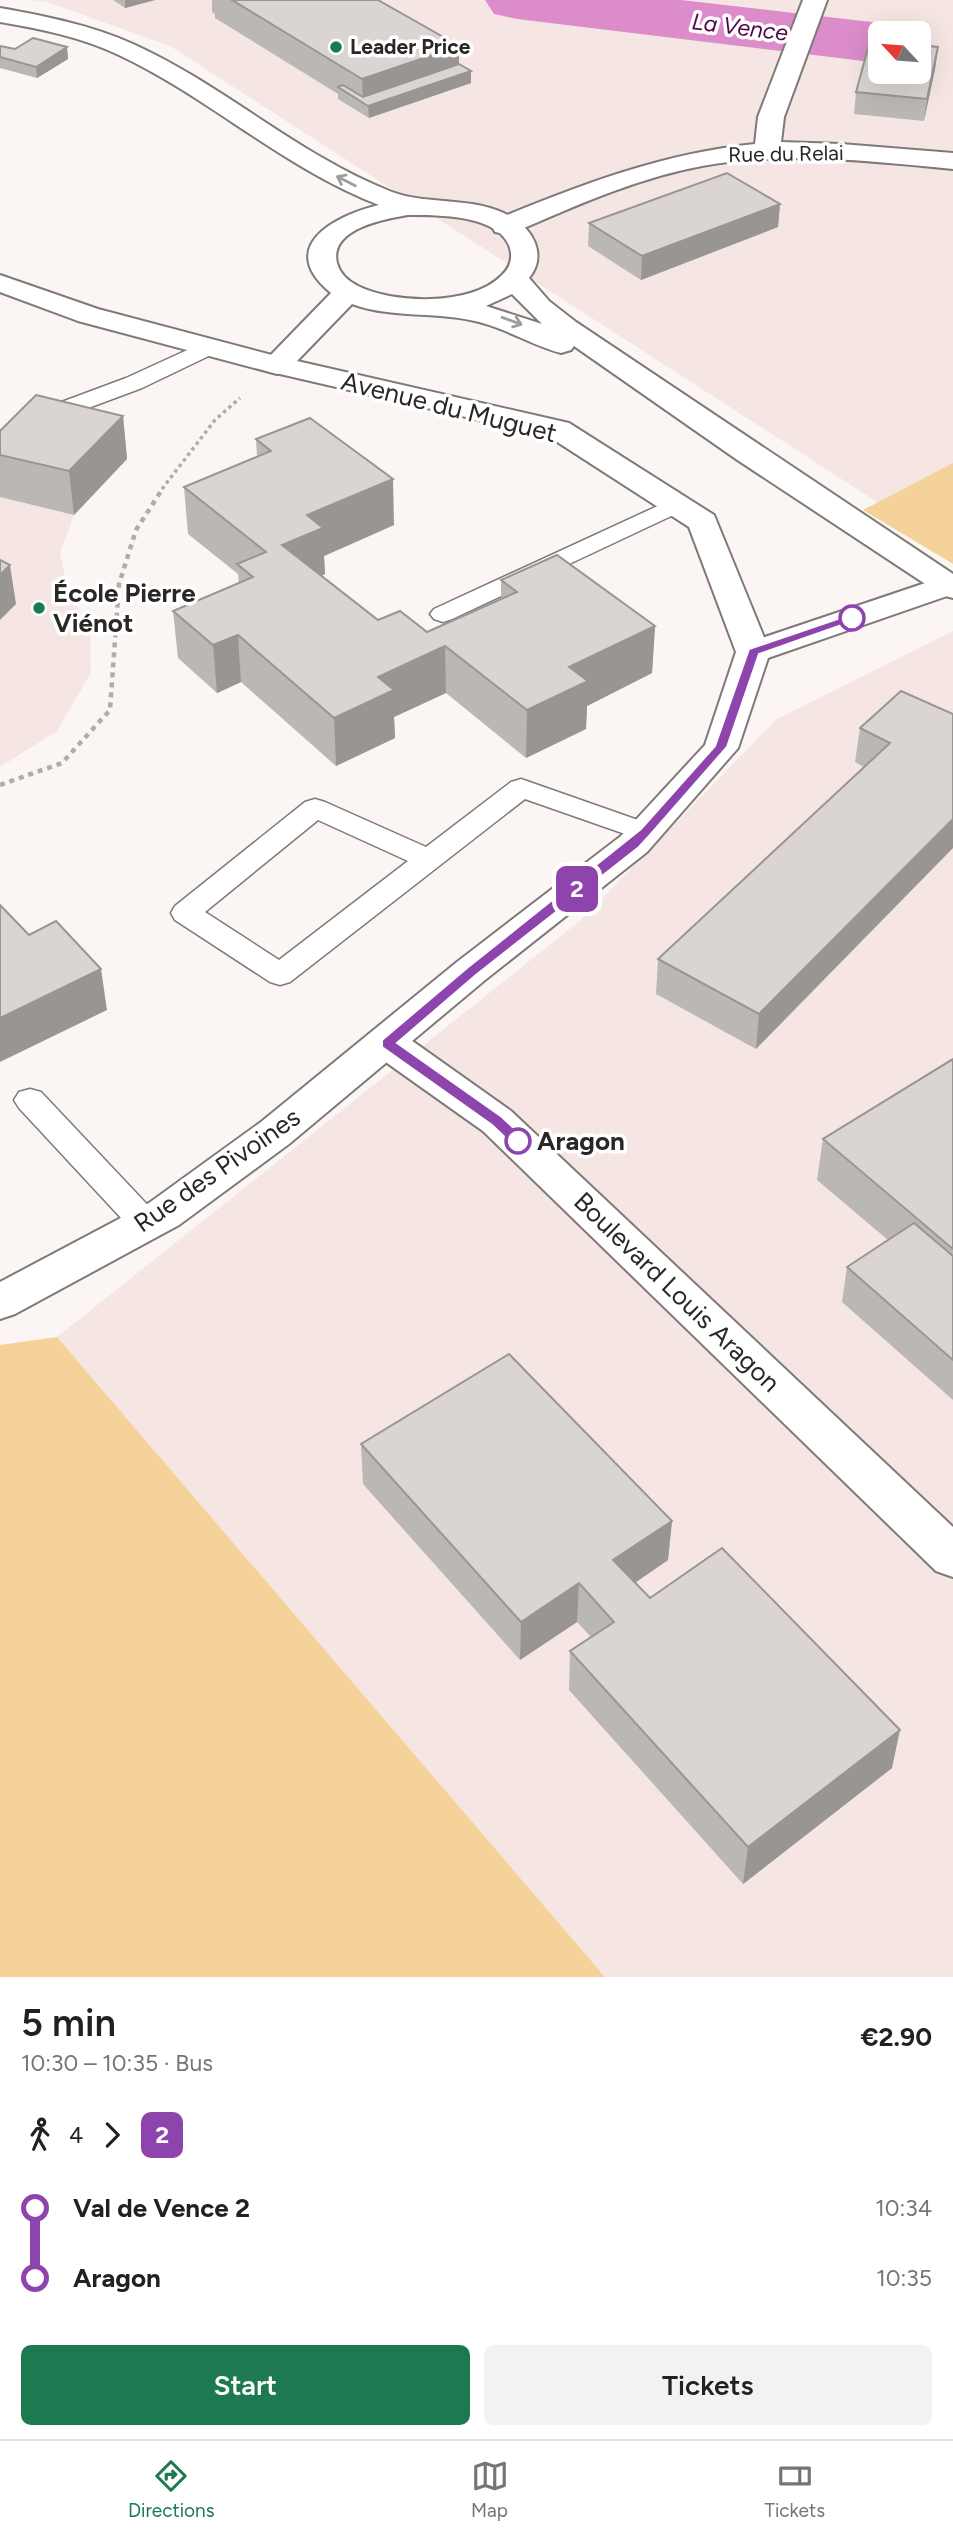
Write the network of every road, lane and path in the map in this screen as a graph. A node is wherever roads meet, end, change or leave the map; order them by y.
1 (0, 15) edge
2 (806, 20) edge
3 (239, 118) junction
4 (767, 151) junction
5 (953, 161) edge
6 (408, 207) junction
7 (334, 212) junction
8 (505, 226) junction
9 (515, 279) junction
10 (0, 283) edge
11 (348, 292) junction
12 (446, 306) junction
13 (207, 348) junction
14 (276, 365) junction
15 (706, 426) junction
16 (16, 427) edge
17 (675, 505) junction
18 (951, 587) edge
19 (443, 614) dead end
20 (753, 652) junction
21 (0, 785) edge
22 (645, 832) junction
23 (428, 859) junction
24 (387, 1043) junction
25 (30, 1100) dead end
26 (146, 1224) junction
27 (0, 1302) edge
28 (953, 1557) edge

1 - 3 street
2 - 4 street
6 -> 3 street
3 - 7 street
4 - 5 street, Rue du Relai
4 - 8 street, Rue du Relai
6 - 7 street
6 - 8 street
7 - 11 street
8 - 9 street
9 - 12 street
9 - 15 street
10 - 13 street, Avenue du Muguet
11 - 12 street
11 - 14 street
12 -> 15 street
13 - 14 street, Avenue du Muguet
13 - 16 lane
14 - 17 street, Avenue du Muguet
14 - 21 path
15 - 18 street
17 - 19 lane
17 - 20 street, Avenue du Muguet
18 - 20 street
20 - 22 street
22 - 23 lane
22 - 24 street
23 - 23 lane
24 - 26 street, Rue des Pivoines
24 - 28 street, Boulevard Louis Aragon
25 - 26 lane
26 - 27 street, Rue des Pivoines

